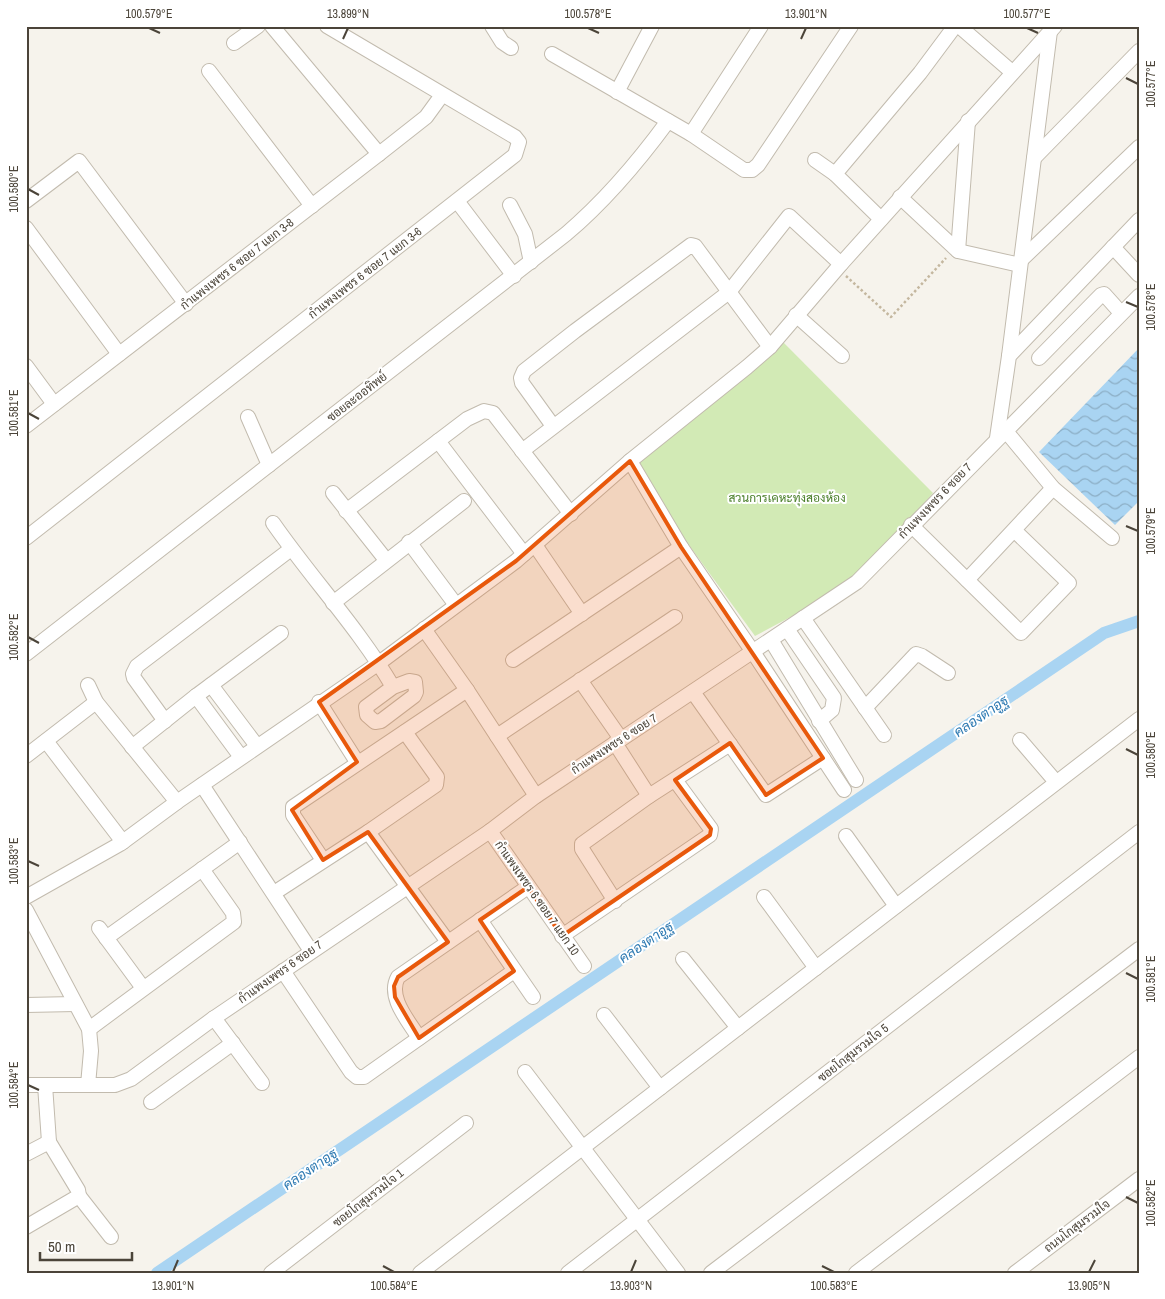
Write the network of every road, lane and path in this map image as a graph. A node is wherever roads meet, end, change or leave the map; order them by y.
1 (258, 26) edge
2 (272, 26) edge
3 (327, 26) edge
4 (492, 26) edge
5 (652, 26) edge
6 (761, 26) edge
7 (851, 26) edge
8 (957, 26) edge
9 (1052, 29) edge
10 (234, 43) dead end
11 (511, 48) dead end
12 (1139, 52) edge
13 (552, 54) dead end
14 (209, 71) dead end
15 (1012, 72) junction
16 (617, 92) junction
17 (442, 95) junction
18 (668, 121) junction
19 (968, 121) junction
20 (691, 134) junction
21 (1139, 147) edge
22 (379, 154) junction
23 (1034, 158) junction
24 (815, 160) dead end
25 (835, 174) junction
26 (900, 197) junction
27 (457, 201) junction
28 (26, 202) edge
29 (510, 205) dead end
30 (312, 206) junction
31 (881, 219) junction
32 (1139, 220) edge
33 (26, 228) edge
34 (1113, 247) junction
35 (956, 250) junction
36 (531, 262) junction
37 (1020, 263) junction
38 (839, 266) junction
39 (1139, 275) edge
40 (514, 276) junction
41 (729, 292) junction
42 (1139, 296) edge
43 (186, 304) junction
44 (1122, 313) junction
45 (796, 315) junction
46 (770, 347) junction
47 (119, 354) junction
48 (842, 356) dead end
49 (1009, 356) junction
50 (1040, 358) dead end
51 (26, 366) edge
52 (54, 404) junction
53 (248, 417) dead end
54 (26, 426) edge
55 (553, 426) junction
56 (1001, 434) junction
57 (438, 442) junction
58 (522, 451) junction
59 (630, 461) junction
60 (270, 465) junction
61 (1053, 488) junction
62 (332, 494) dead end
63 (464, 501) dead end
64 (346, 511) junction
65 (571, 514) junction
66 (274, 523) dead end
67 (911, 525) junction
68 (1015, 531) junction
69 (26, 538) edge
70 (1112, 538) dead end
71 (409, 542) junction
72 (535, 545) junction
73 (681, 547) junction
74 (291, 549) junction
75 (524, 554) junction
76 (386, 560) junction
77 (967, 580) junction
78 (333, 603) junction
79 (456, 605) junction
80 (582, 614) junction
81 (675, 617) dead end
82 (803, 618) junction
83 (787, 628) junction
84 (424, 629) junction
85 (281, 633) dead end
86 (771, 640) junction
87 (753, 652) junction
88 (26, 654) edge
89 (513, 660) dead end
90 (379, 663) junction
91 (948, 673) dead end
92 (580, 680) junction
93 (88, 685) dead end
94 (211, 685) junction
95 (393, 687) dead end
96 (468, 690) junction
97 (693, 692) junction
98 (196, 696) junction
99 (96, 702) junction
100 (319, 702) junction
101 (865, 708) junction
102 (1139, 719) edge
103 (819, 720) junction
104 (165, 721) junction
105 (405, 732) junction
106 (497, 736) junction
107 (884, 736) dead end
108 (1020, 740) dead end
109 (46, 741) junction
110 (618, 741) junction
111 (730, 744) junction
112 (257, 746) junction
113 (132, 747) junction
114 (26, 756) edge
115 (241, 757) junction
116 (822, 758) junction
117 (357, 762) junction
118 (675, 780) junction
119 (856, 780) dead end
120 (1056, 782) junction
121 (202, 785) junction
122 (844, 790) dead end
123 (536, 796) junction
124 (649, 796) junction
125 (176, 802) junction
126 (490, 831) junction
127 (368, 832) junction
128 (1139, 832) edge
129 (846, 836) dead end
130 (123, 842) junction
131 (240, 842) junction
132 (323, 860) junction
133 (202, 869) junction
134 (408, 886) junction
135 (528, 887) junction
136 (274, 893) junction
137 (26, 897) edge
138 (764, 897) dead end
139 (615, 901) junction
140 (896, 906) junction
141 (26, 910) edge
142 (480, 920) junction
143 (562, 936) junction
144 (448, 942) junction
145 (1139, 949) edge
146 (311, 950) junction
147 (683, 959) dead end
148 (584, 966) dead end
149 (816, 968) junction
150 (283, 971) junction
151 (514, 971) junction
152 (143, 988) junction
153 (532, 998) dead end
154 (75, 1004) junction
155 (26, 1005) edge
156 (604, 1015) dead end
157 (214, 1018) junction
158 (738, 1028) junction
159 (89, 1029) junction
160 (419, 1038) junction
161 (233, 1043) junction
162 (1139, 1057) edge
163 (525, 1072) dead end
164 (262, 1083) dead end
165 (26, 1085) edge
166 (45, 1085) junction
167 (88, 1085) junction
168 (660, 1088) junction
169 (151, 1102) dead end
170 (466, 1123) dead end
171 (49, 1142) junction
172 (582, 1148) junction
173 (26, 1154) edge
174 (1139, 1179) edge
175 (79, 1196) junction
176 (638, 1220) junction
177 (26, 1227) edge
178 (111, 1237) dead end
179 (271, 1273) edge
180 (420, 1273) edge
181 (568, 1273) edge
182 (678, 1273) edge
183 (712, 1273) edge
184 (856, 1273) edge
185 (1015, 1273) edge

1 - 10 street
2 - 22 street
3 - 17 street, กำแพงเพชร 6 ซอย 7 แยก 3-6
4 - 11 street
5 - 16 street
6 - 20 street
7 - 20 street
8 - 15 street
8 - 25 street
9 - 15 street
9 - 23 street
12 - 23 street
13 - 16 street
14 - 30 street
15 - 19 street
16 - 18 street
17 - 22 street, กำแพงเพชร 6 ซอย 7 แยก 3-8
17 - 27 street, กำแพงเพชร 6 ซอย 7 แยก 3-6
18 - 20 street
18 - 36 street, ซอยละออทิพย์
19 - 26 street
19 - 35 street
21 - 37 street
22 - 30 street, กำแพงเพชร 6 ซอย 7 แยก 3-8
23 - 37 street
24 - 25 street
25 - 31 street
26 - 31 street
26 - 35 street
27 - 40 street
27 - 69 street, กำแพงเพชร 6 ซอย 7 แยก 3-6
28 - 43 street
29 - 36 street
30 - 43 street, กำแพงเพชร 6 ซอย 7 แยก 3-8
31 - 38 street
32 - 34 street
33 - 47 street
34 - 39 street
34 - 49 street
35 - 37 street
35 - 38 path
36 - 40 street, ซอยละออทิพย์
37 - 49 street
38 - 41 street
38 - 45 street
40 - 60 street, ซอยละออทิพย์
41 - 46 street
41 - 55 street
41 - 55 street
42 - 44 street, กำแพงเพชร 6 ซอย 7
43 - 47 street, กำแพงเพชร 6 ซอย 7 แยก 3-8
44 - 50 street
44 - 56 street, กำแพงเพชร 6 ซอย 7
45 - 46 street
45 - 48 street
46 - 59 street
47 - 52 street, กำแพงเพชร 6 ซอย 7 แยก 3-8
49 - 56 street
51 - 52 street
52 - 54 street, กำแพงเพชร 6 ซอย 7 แยก 3-8
53 - 60 street
55 - 58 street
56 - 61 street
56 - 67 street, กำแพงเพชร 6 ซอย 7
57 - 58 street
57 - 64 street
57 - 75 street
58 - 65 street
59 - 65 street
59 - 73 street
60 - 88 street, ซอยละออทิพย์
61 - 68 street
61 - 70 street
62 - 64 street
63 - 71 street
64 - 76 street
65 - 72 street
66 - 74 street
67 - 77 street
67 - 82 street, กำแพงเพชร 6 ซอย 7
68 - 77 street
68 - 77 street
71 - 76 street
71 - 79 street
72 - 75 street
72 - 80 street
73 - 80 street
73 - 87 street
74 - 78 street
74 - 104 street
75 - 79 street
76 - 78 street
78 - 90 street
79 - 84 street
80 - 89 street
81 - 92 street
82 - 83 street, กำแพงเพชร 6 ซอย 7
82 - 101 street
83 - 86 street, กำแพงเพชร 6 ซอย 7
83 - 103 street
84 - 90 street
84 - 96 street
85 - 94 street
86 - 87 street, กำแพงเพชร 6 ซอย 7
86 - 103 street
87 - 97 street, กำแพงเพชร 6 ซอย 7
87 - 116 street
90 - 95 street
90 - 100 street
91 - 101 street
92 - 106 street
92 - 110 street
93 - 99 street
94 - 98 street
94 - 112 street
96 - 105 street
96 - 106 street
97 - 110 street, กำแพงเพชร 6 ซอย 7
97 - 111 street
98 - 104 street
98 - 115 street
99 - 109 street
99 - 113 street
100 - 112 street
100 - 117 street
101 - 107 street
102 - 120 street
103 - 119 street
104 - 113 street
105 - 117 street
105 - 127 street
106 - 123 street
108 - 120 street
109 - 114 street
109 - 130 street
110 - 123 street, กำแพงเพชร 6 ซอย 7
110 - 124 street
111 - 116 street
111 - 118 street
112 - 115 street
113 - 125 street
115 - 121 street
116 - 122 street
117 - 132 street
118 - 124 street
118 - 139 street
120 - 140 street
121 - 125 street
121 - 131 street
123 - 126 street, กำแพงเพชร 6 ซอย 7
124 - 139 street
125 - 130 street
126 - 134 street, กำแพงเพชร 6 ซอย 7
126 - 135 street, กำแพงเพชร 6 ซอย 7 แยก 10
127 - 132 street
127 - 134 street
128 - 176 street, ซอยโกสุมรวมใจ 5
129 - 140 street
130 - 137 street
131 - 133 street
131 - 136 street
132 - 136 street
133 - 152 street
133 - 152 street
134 - 144 street
134 - 146 street, กำแพงเพชร 6 ซอย 7
135 - 142 street
135 - 143 street, กำแพงเพชร 6 ซอย 7 แยก 10
136 - 146 street
138 - 149 street
139 - 143 street
140 - 149 street
141 - 154 street
142 - 144 street
142 - 151 street
143 - 148 street, กำแพงเพชร 6 ซอย 7 แยก 10
144 - 160 street
145 - 183 street
146 - 150 street, กำแพงเพชร 6 ซอย 7
147 - 158 street
149 - 158 street
150 - 157 street, กำแพงเพชร 6 ซอย 7
150 - 160 street
151 - 153 street
151 - 160 street
152 - 159 street
154 - 155 street
154 - 159 street
156 - 168 street
157 - 161 street
157 - 167 street, กำแพงเพชร 6 ซอย 7
158 - 168 street
159 - 167 street
161 - 164 street
161 - 169 street
162 - 184 street
163 - 172 street
165 - 166 street, กำแพงเพชร 6 ซอย 7
166 - 167 street, กำแพงเพชร 6 ซอย 7
166 - 171 street
168 - 172 street
170 - 179 street, ซอยโกสุมรวมใจ 1
171 - 173 street
171 - 175 street
172 - 176 street
172 - 180 street
174 - 185 street, ถนนโกสุมรวมใจ
175 - 177 street
175 - 178 street
176 - 181 street, ซอยโกสุมรวมใจ 5
176 - 182 street

